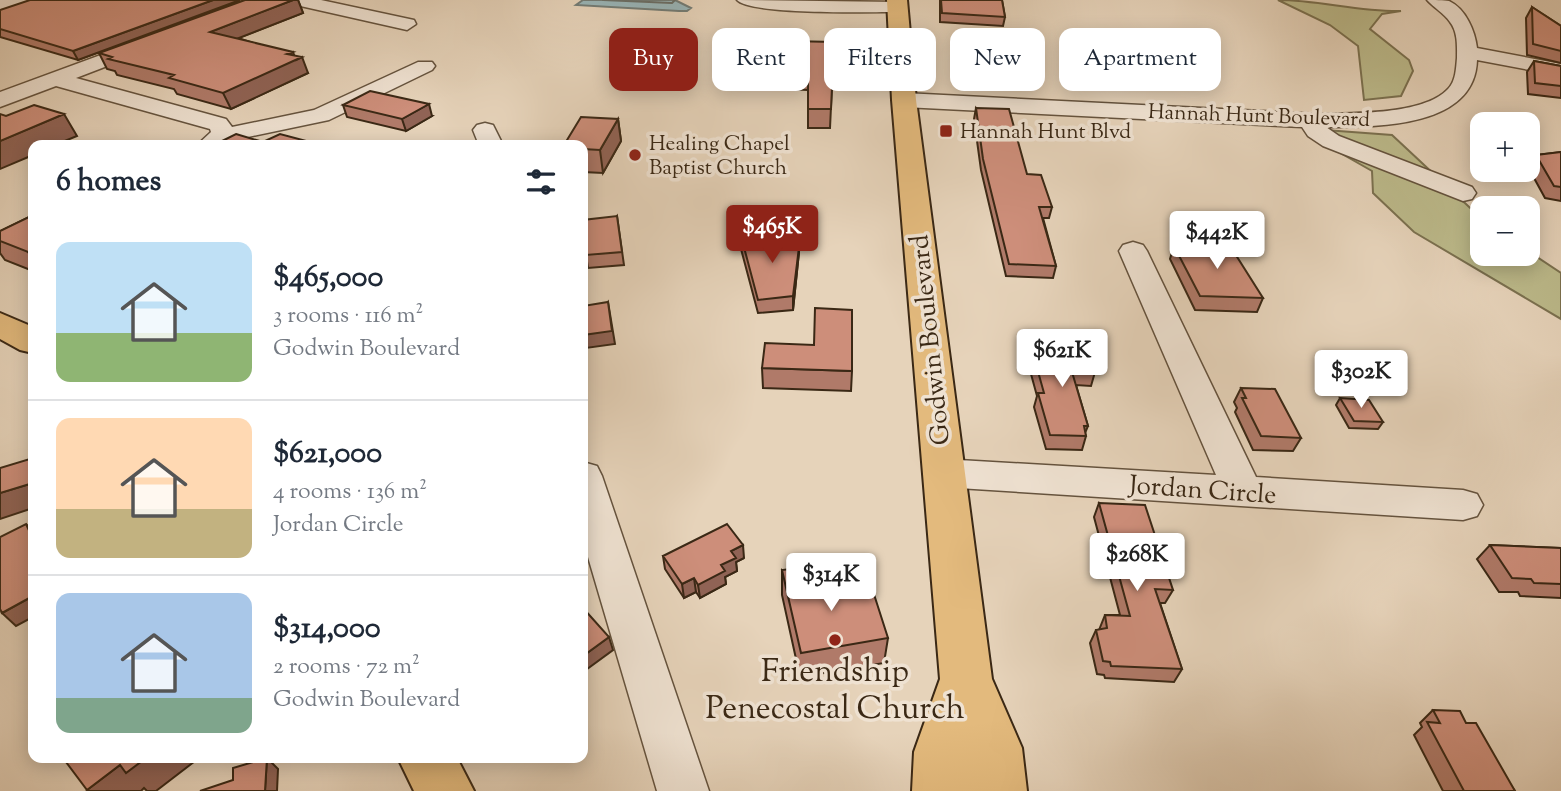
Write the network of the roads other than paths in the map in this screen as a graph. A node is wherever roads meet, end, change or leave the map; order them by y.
1 (21, 0) edge
2 (296, 0) edge
3 (746, 0) edge
4 (1436, 0) edge
5 (897, 3) edge
6 (0, 6) edge
7 (407, 24) dead end
8 (163, 39) edge
9 (1467, 56) junction
10 (425, 65) dead end
11 (1561, 72) edge
12 (54, 79) junction
13 (0, 100) edge
14 (904, 100) junction
15 (1309, 119) junction
16 (216, 140) edge
17 (219, 140) edge
18 (1463, 193) dead end
19 (1133, 251) dead end
20 (0, 324) edge
21 (28, 339) edge
22 (942, 473) junction
23 (588, 492) edge
24 (1243, 492) junction
25 (1463, 505) dead end
26 (965, 679) junction
27 (429, 763) edge
28 (1002, 777) edge
29 (445, 791) edge
30 (683, 791) edge
31 (941, 791) edge

1 - 6 street
2 - 7 street
3 - 5 street
4 - 9 street
5 - 14 main road, Godwin Boulevard
8 - 12 street
9 - 11 street
9 - 15 street, Hannah Hunt Boulevard
10 - 17 street
12 - 13 street
12 - 16 street
14 - 15 street, Hannah Hunt Boulevard
14 - 22 main road, Godwin Boulevard
15 - 18 street
19 - 24 street
20 - 21 main road
22 - 24 street, Jordan Circle
22 - 26 main road, Godwin Boulevard
23 - 30 street
24 - 25 street, Jordan Circle
26 - 28 main road, Godwin Boulevard
26 - 31 main road, Godwin Boulevard
27 - 29 main road

